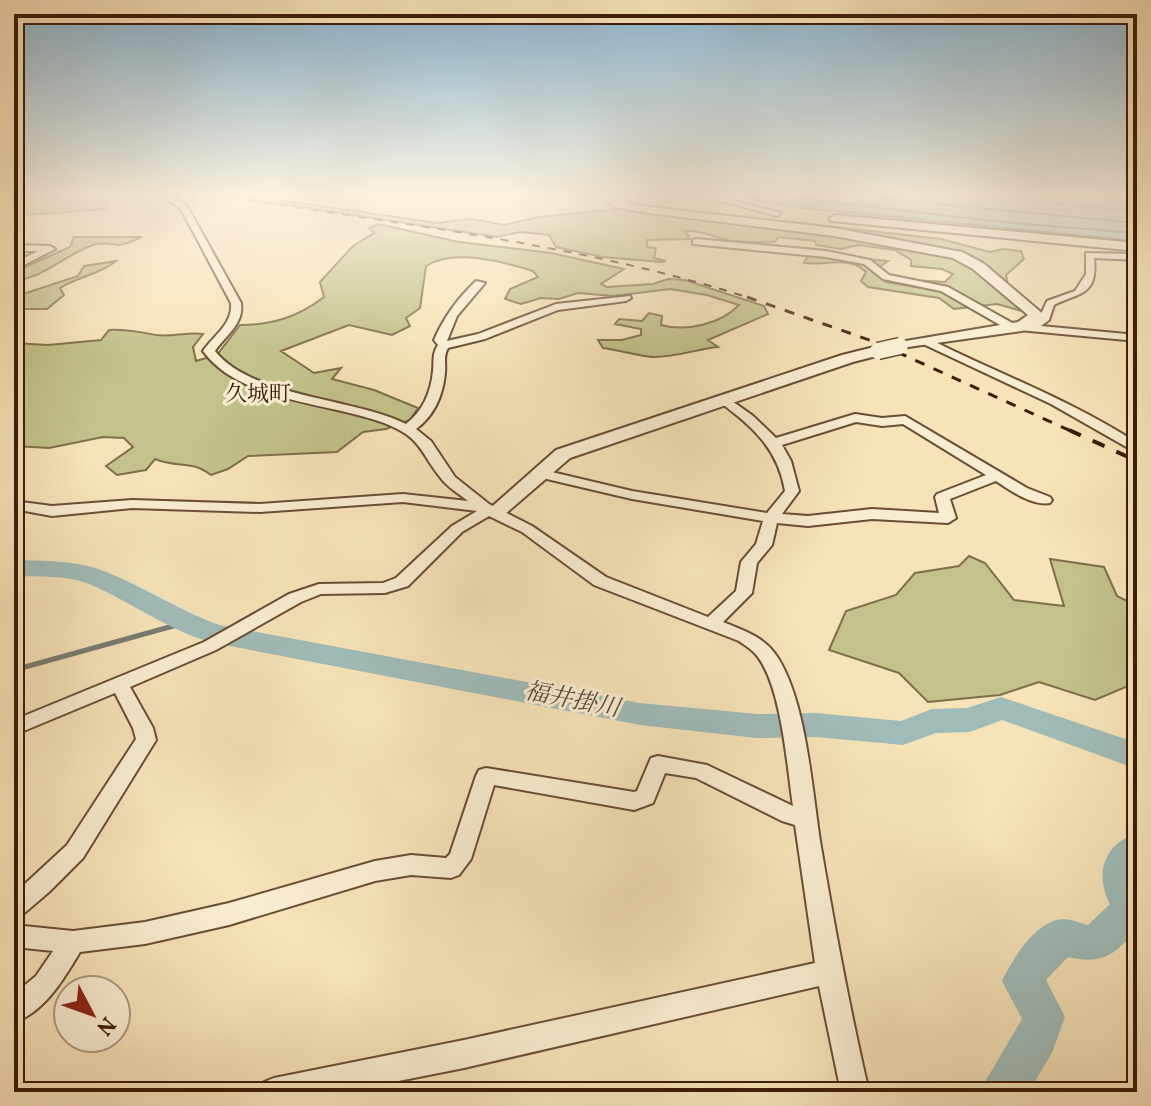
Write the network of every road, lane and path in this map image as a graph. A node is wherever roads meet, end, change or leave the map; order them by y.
1 (204, 247) edge
2 (746, 247) edge
3 (912, 247) edge
4 (14, 248) edge
5 (1137, 257) edge
6 (16, 266) edge
7 (480, 283) dead end
8 (626, 298) dead end
9 (1011, 327) junction
10 (1029, 329) junction
11 (1137, 338) edge
12 (925, 341) junction
13 (444, 345) junction
14 (725, 400) junction
15 (407, 429) junction
16 (774, 443) junction
17 (1137, 449) edge
18 (539, 473) junction
19 (996, 476) junction
20 (1045, 500) dead end
21 (14, 505) edge
22 (490, 509) junction
23 (771, 518) junction
24 (712, 623) junction
25 (120, 686) junction
26 (14, 728) edge
27 (804, 818) junction
28 (14, 908) edge
29 (14, 936) edge
30 (73, 942) junction
31 (829, 972) junction
32 (14, 1010) edge
33 (274, 1092) edge
34 (855, 1092) edge

1 - 15 street
2 - 9 street
3 - 9 street
4 - 6 street
5 - 10 street
7 - 13 street
8 - 13 street
9 - 10 street
9 - 12 street
10 - 11 street
12 - 14 street, bridge
12 - 17 street
13 - 15 street
14 - 16 street
14 - 18 street
15 - 22 street
16 - 19 street
16 - 23 street
18 - 22 street
18 - 23 street
19 - 20 street
19 - 23 street
21 - 22 street
22 - 24 street
22 - 25 street
23 - 24 street
24 - 27 street
25 - 26 street
25 - 28 street
27 - 30 street
27 - 31 street
29 - 30 street
30 - 32 street
31 - 33 street
31 - 34 street

